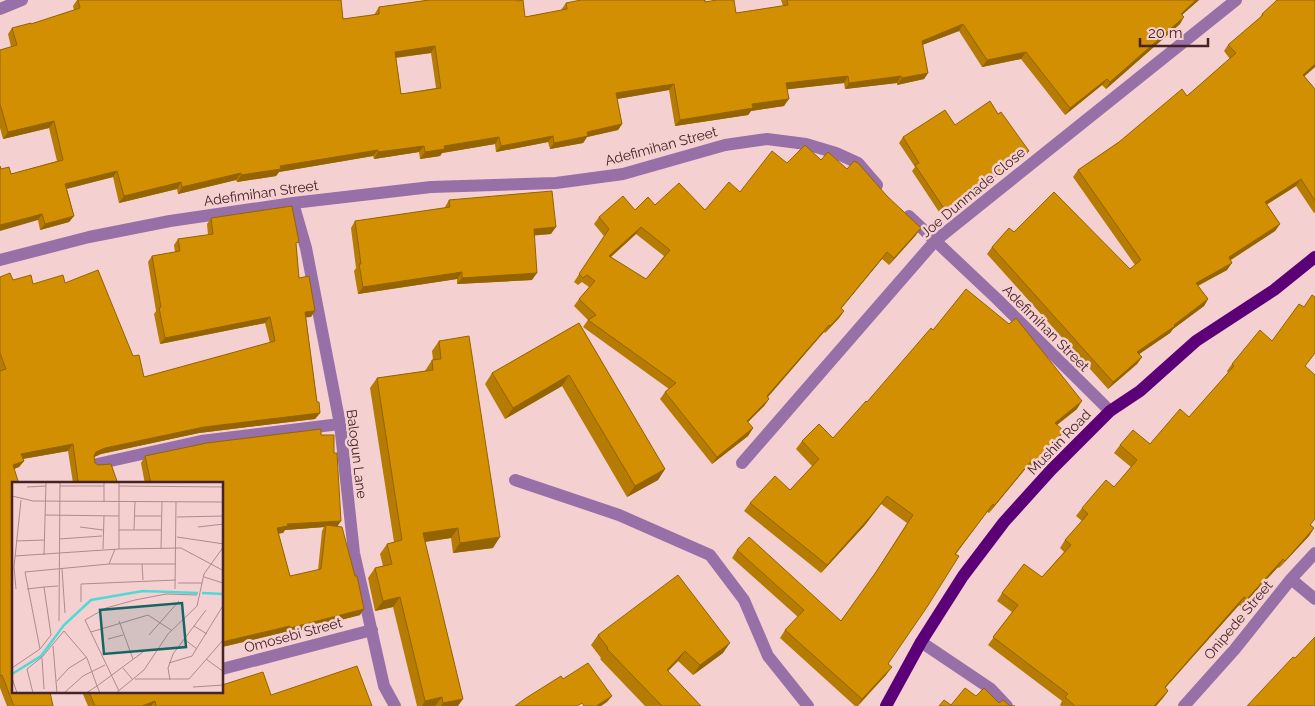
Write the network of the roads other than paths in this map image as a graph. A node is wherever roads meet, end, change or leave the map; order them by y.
1 (22, 0) edge
2 (1236, 0) edge
3 (0, 9) edge
4 (888, 197) edge
5 (293, 203) junction
6 (901, 209) edge
7 (935, 241) junction
8 (1315, 257) edge
9 (0, 260) edge
10 (1110, 411) junction
11 (340, 424) junction
12 (97, 464) edge
13 (742, 464) dead end
14 (515, 480) dead end
15 (1315, 553) edge
16 (1291, 579) junction
17 (1315, 600) edge
18 (372, 630) junction
19 (921, 642) junction
20 (224, 668) edge
21 (396, 706) edge
22 (808, 706) edge
23 (886, 706) edge
24 (1007, 706) edge
25 (1184, 706) edge

1 - 3 street
2 - 7 street, Joe Dunmade Close
4 - 5 street, Adefimihan Street
5 - 9 street, Adefimihan Street
5 - 11 street, Balogun Lane
6 - 7 street, Adefimihan Street
7 - 10 street, Adefimihan Street
7 - 13 street, Joe Dunmade Close
8 - 10 main road, Mushin Road
10 - 19 main road, Mushin Road
11 - 12 street
11 - 18 street, Balogun Lane
14 - 22 street
15 - 16 street, Onipede Street
16 - 17 street
16 - 25 street, Onipede Street
18 - 20 street, Omosebi Street
18 - 21 street, Balogun Lane
19 - 23 main road, Mushin Road
19 - 24 street

